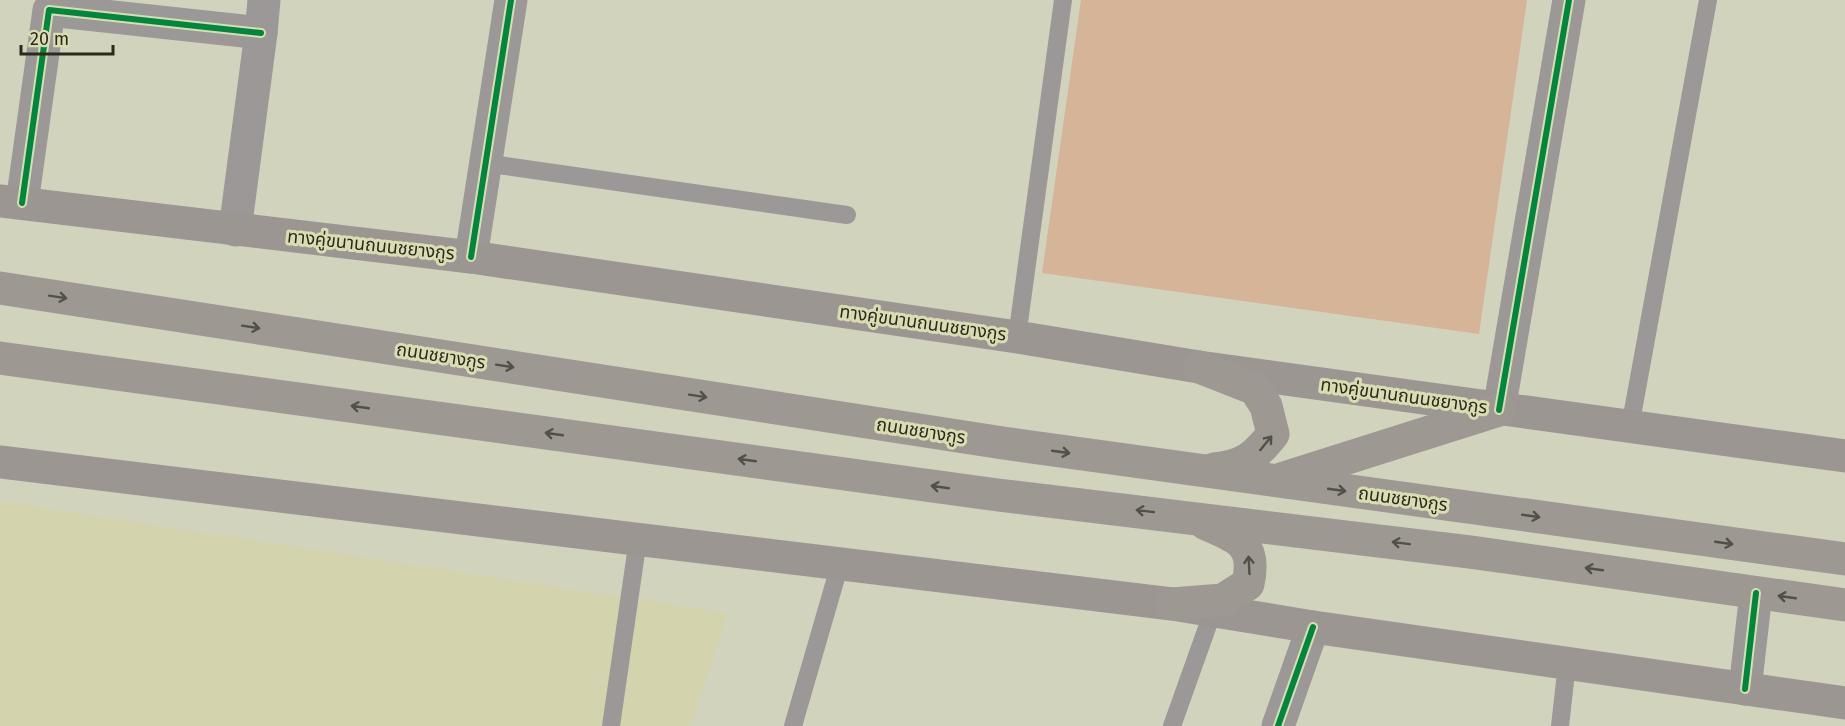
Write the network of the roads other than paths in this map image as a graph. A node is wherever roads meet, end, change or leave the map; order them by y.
1 (264, 0) edge
2 (511, 0) edge
3 (1063, 0) edge
4 (1569, 0) edge
5 (1708, 0) edge
6 (261, 33) junction
7 (485, 163) junction
8 (11, 202) edge
9 (848, 215) dead end
10 (235, 230) junction
11 (471, 257) junction
12 (0, 288) edge
13 (1017, 337) junction
14 (0, 358) edge
15 (1199, 367) junction
16 (1499, 410) junction
17 (1630, 427) junction
18 (1845, 456) edge
19 (0, 462) edge
20 (1195, 471) junction
21 (1274, 481) junction
22 (1188, 516) junction
23 (638, 539) junction
24 (1845, 559) edge
25 (840, 564) junction
26 (1756, 593) junction
27 (1172, 604) junction
28 (1845, 605) edge
29 (1213, 611) junction
30 (1313, 627) junction
31 (1567, 664) junction
32 (1745, 690) junction
33 (1845, 703) edge
34 (612, 726) edge
35 (793, 726) edge
36 (1172, 726) edge
37 (1278, 726) edge
38 (1560, 726) edge

1 - 6 street
2 - 7 street
3 - 13 lane
4 - 16 street
5 - 17 lane
6 - 8 street
6 - 10 street
7 - 9 lane
7 - 11 street
8 - 10 main road, ทางคู่ขนานถนนชยางกูร
10 - 11 main road, ทางคู่ขนานถนนชยางกูร
11 - 13 main road, ทางคู่ขนานถนนชยางกูร
12 -> 20 main road, ถนนชยางกูร
13 - 15 main road, ทางคู่ขนานถนนชยางกูร
22 -> 14 main road
15 - 16 main road, ทางคู่ขนานถนนชยางกูร
20 -> 15 main road
16 - 17 main road, ทางคู่ขนานถนนชยางกูร
16 - 21 main road
17 - 18 main road, ทางคู่ขนานถนนชยางกูร
19 - 23 main road
20 - 21 main road, ถนนชยางกูร
21 -> 24 main road, ถนนชยางกูร
26 -> 22 main road
27 -> 22 main road
23 - 25 main road
23 - 34 lane
25 - 27 main road
25 - 35 lane
28 -> 26 main road
26 - 32 street
27 - 29 main road
29 - 30 main road
29 - 36 lane
30 - 31 main road
30 - 37 street
31 - 32 main road
31 - 38 lane
32 - 33 main road

